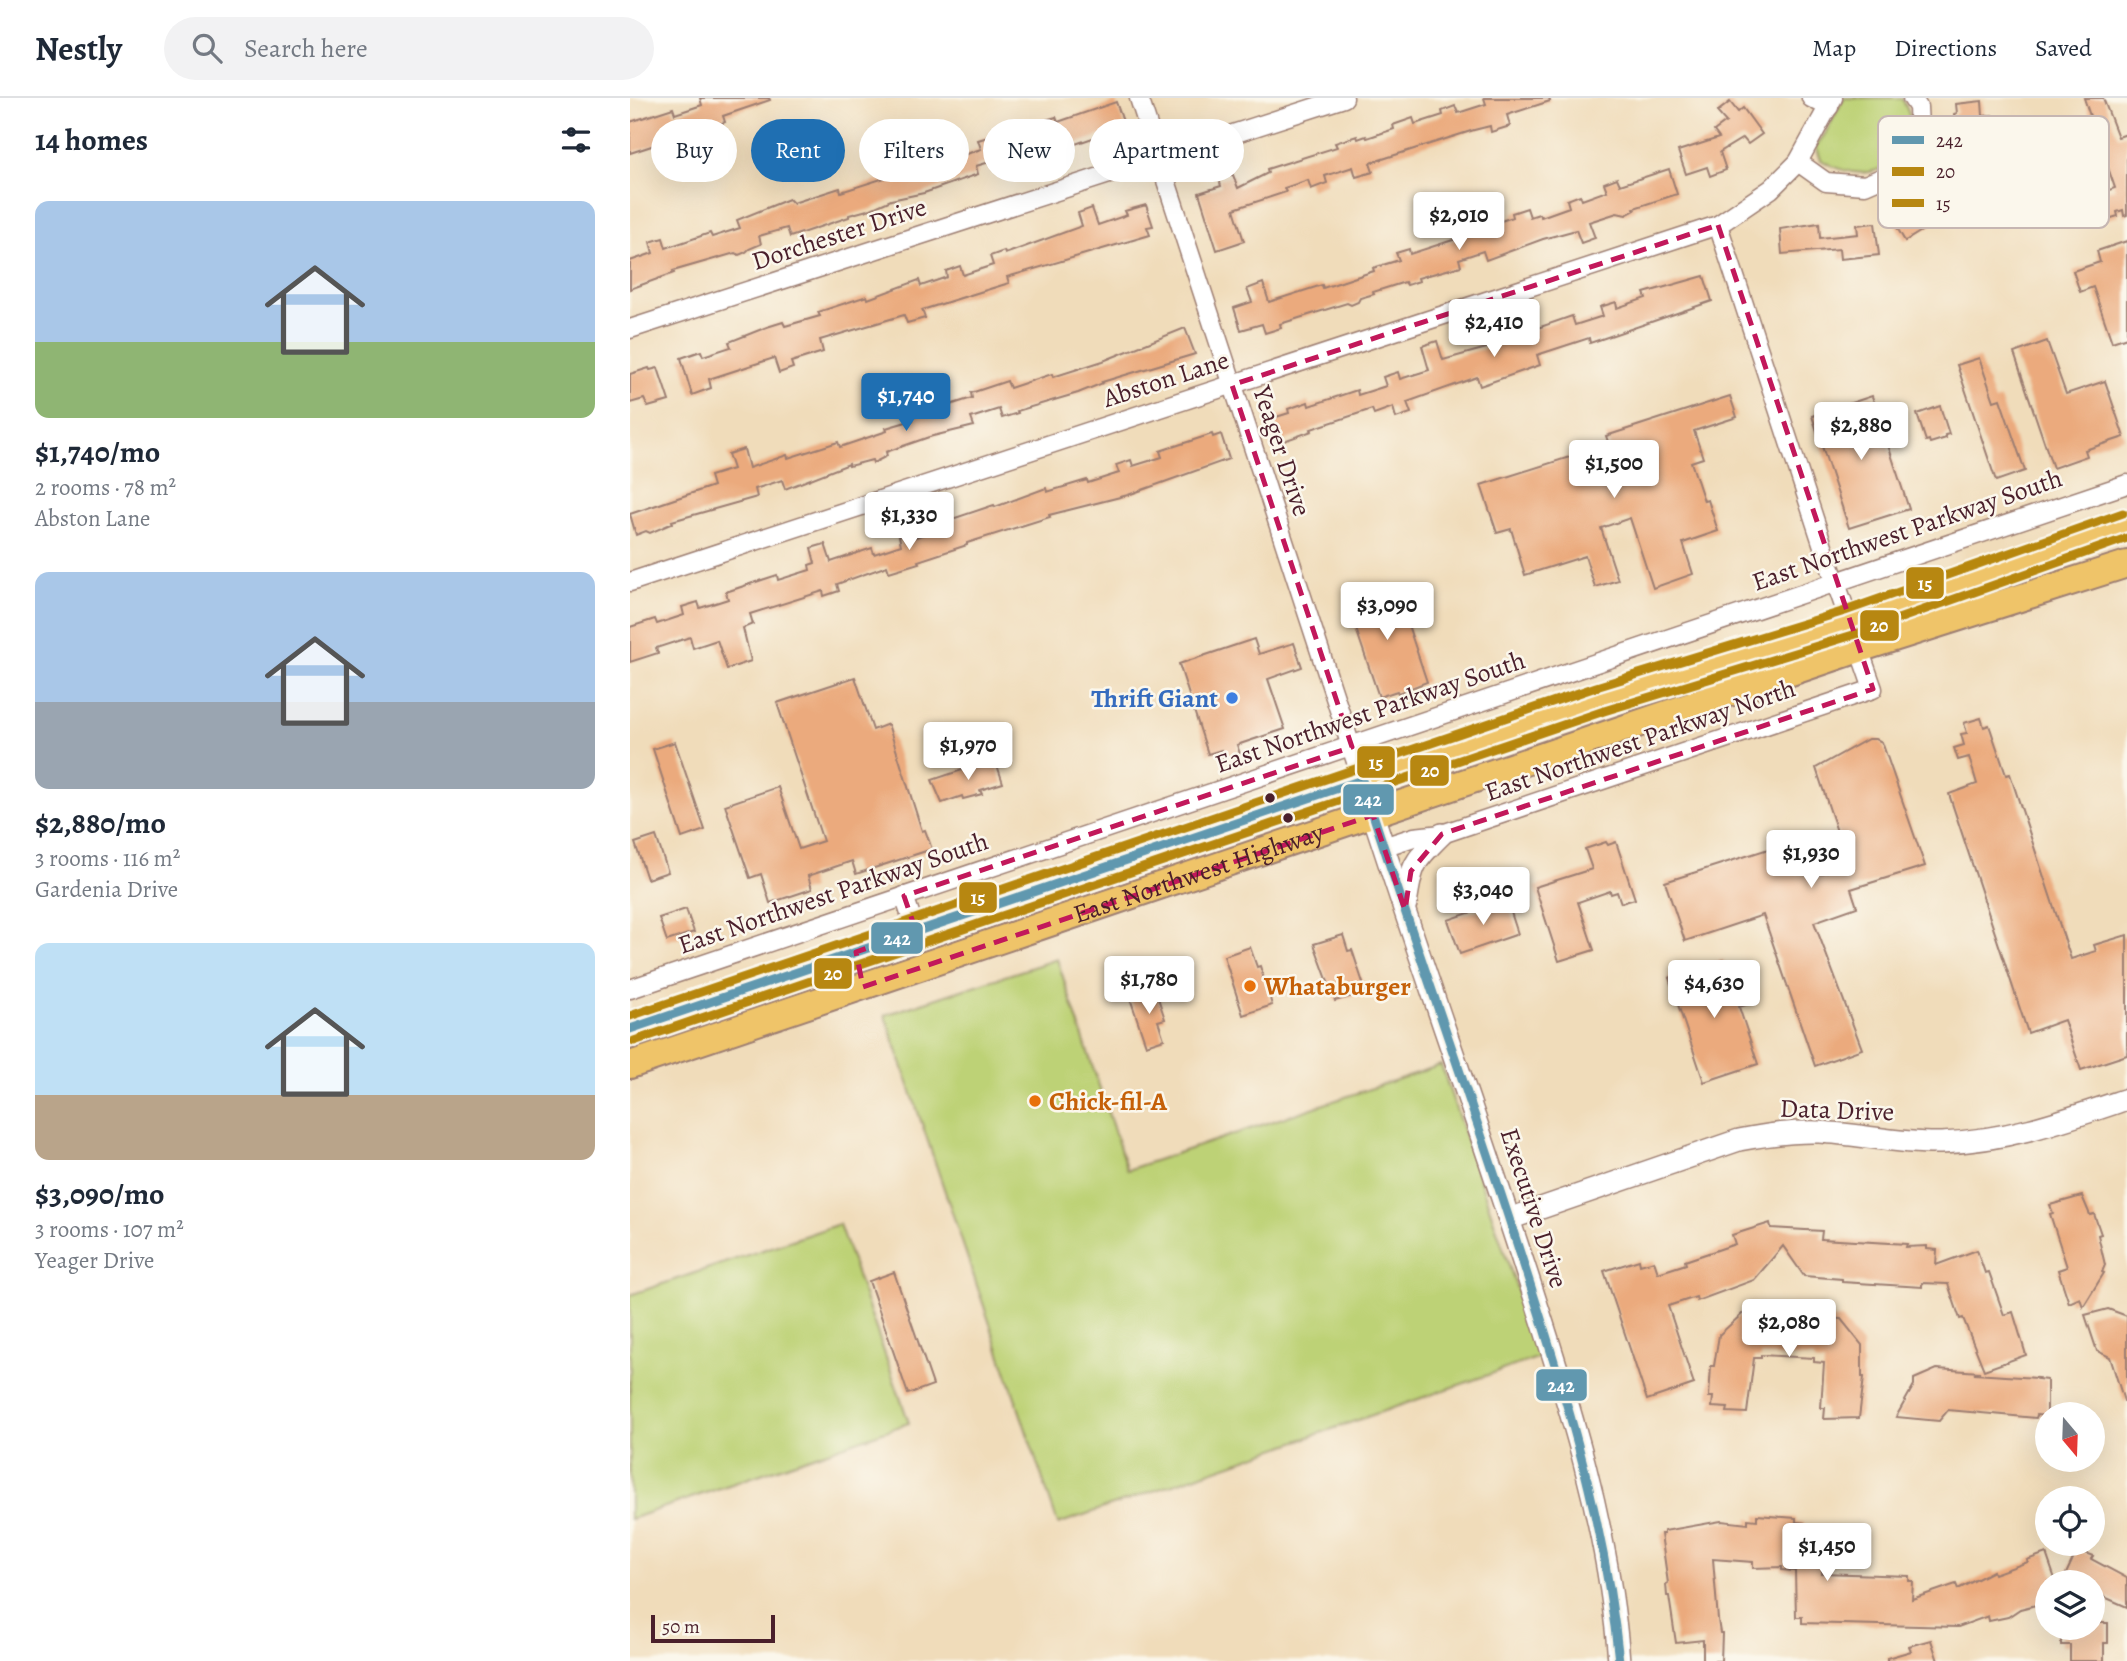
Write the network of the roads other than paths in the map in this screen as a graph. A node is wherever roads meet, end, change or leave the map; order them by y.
1 (1139, 98) edge
2 (1344, 98) edge
3 (1811, 98) edge
4 (1912, 98) edge
5 (1831, 102) edge
6 (1918, 116) edge
7 (1146, 119) edge
8 (1244, 130) edge
9 (1798, 162) junction
10 (1089, 179) edge
11 (1878, 179) edge
12 (1166, 182) edge
13 (1718, 225) junction
14 (630, 329) edge
15 (1233, 385) junction
16 (2126, 488) edge
17 (2127, 526) edge
18 (2127, 564) edge
19 (630, 582) edge
20 (1835, 583) junction
21 (1849, 623) junction
22 (1859, 649) junction
23 (1352, 747) junction
24 (1362, 780) junction
25 (1373, 815) junction
26 (1442, 834) junction
27 (1383, 847) junction
28 (904, 896) junction
29 (1405, 910) junction
30 (916, 931) junction
31 (856, 952) junction
32 (863, 987) junction
33 (630, 989) edge
34 (630, 1029) edge
35 (630, 1065) edge
36 (2127, 1098) edge
37 (1509, 1219) junction
38 (1619, 1661) edge

1 - 7 street, Yeager Drive
2 - 8 street, Dorchester Drive
3 - 5 street
4 - 6 street
5 - 9 street, Abston Lane
9 - 11 street
9 - 13 street, Abston Lane
10 - 14 street, Dorchester Drive
12 - 15 street, Yeager Drive
13 - 15 street, Abston Lane
13 - 20 street
15 - 19 street, Abston Lane
15 - 23 street, Yeager Drive
16 - 20 street, East Northwest Parkway South
17 - 21 main road, East Northwest Highway
18 - 22 main road, East Northwest Highway
20 - 21 street
20 - 23 street, East Northwest Parkway South
21 - 22 street
21 - 24 main road, East Northwest Highway
22 - 25 main road, East Northwest Highway
22 - 26 street, East Northwest Parkway North
23 - 24 street, Yeager Drive
23 - 28 street, East Northwest Parkway South
24 - 25 street, Executive Drive
24 - 30 main road, East Northwest Highway
25 - 27 street, Executive Drive
25 - 32 main road, East Northwest Highway
26 - 27 street, East Northwest Parkway North
26 - 29 street
27 - 29 street, Executive Drive
28 - 30 street
28 - 33 street, East Northwest Parkway South
29 - 37 street, Executive Drive
30 - 31 main road, East Northwest Highway
31 - 32 main road
31 - 34 main road, East Northwest Highway
32 - 35 main road, East Northwest Highway
36 - 37 street, Data Drive
37 - 38 street, Executive Drive

